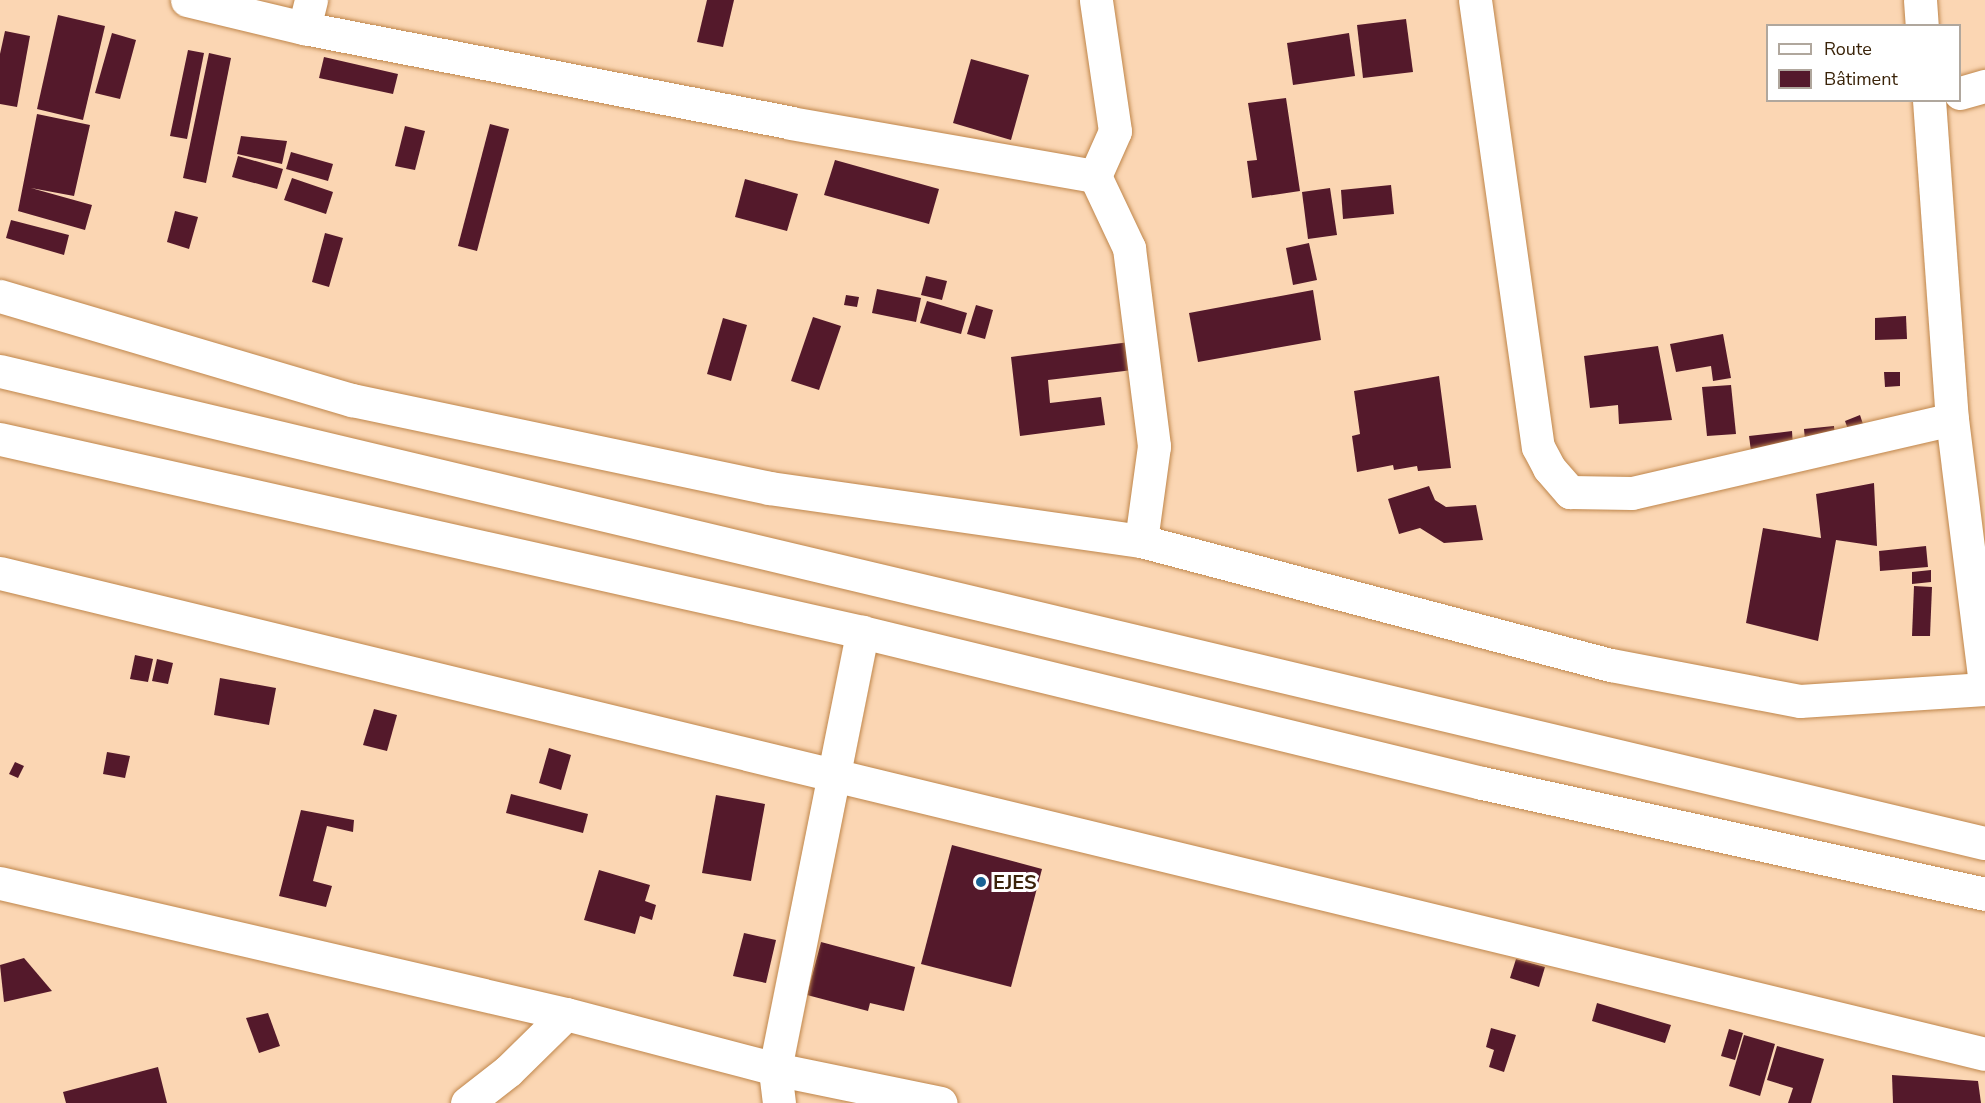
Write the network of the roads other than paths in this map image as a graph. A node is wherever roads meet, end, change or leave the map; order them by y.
1 (187, 0) edge
2 (1096, 0) edge
3 (1475, 0) edge
4 (1920, 0) edge
5 (308, 14) edge
6 (1922, 24) edge
7 (1985, 86) edge
8 (1961, 92) edge
9 (1930, 102) edge
10 (1095, 176) junction
11 (0, 296) edge
12 (0, 371) edge
13 (1952, 419) junction
14 (0, 439) edge
15 (1973, 504) edge
16 (1141, 541) junction
17 (0, 573) edge
18 (862, 632) junction
19 (1985, 684) edge
20 (1985, 690) edge
21 (833, 778) junction
22 (1985, 843) edge
23 (0, 883) edge
24 (1985, 894) edge
25 (566, 1014) junction
26 (1985, 1054) edge
27 (775, 1069) junction
28 (467, 1103) edge
29 (779, 1103) edge
30 (941, 1103) edge

1 - 5 street
2 - 10 street
3 - 13 street
4 - 6 street
5 - 10 street
7 - 8 street
9 - 13 street
10 - 16 street
11 - 16 street
12 - 22 street
13 - 15 street
14 - 18 street
15 - 19 street
16 - 20 street
17 - 21 street
18 - 21 street
18 - 24 street
21 - 26 street
21 - 27 street
23 - 25 street
25 - 27 street
25 - 28 street
27 - 29 street
27 - 30 street

